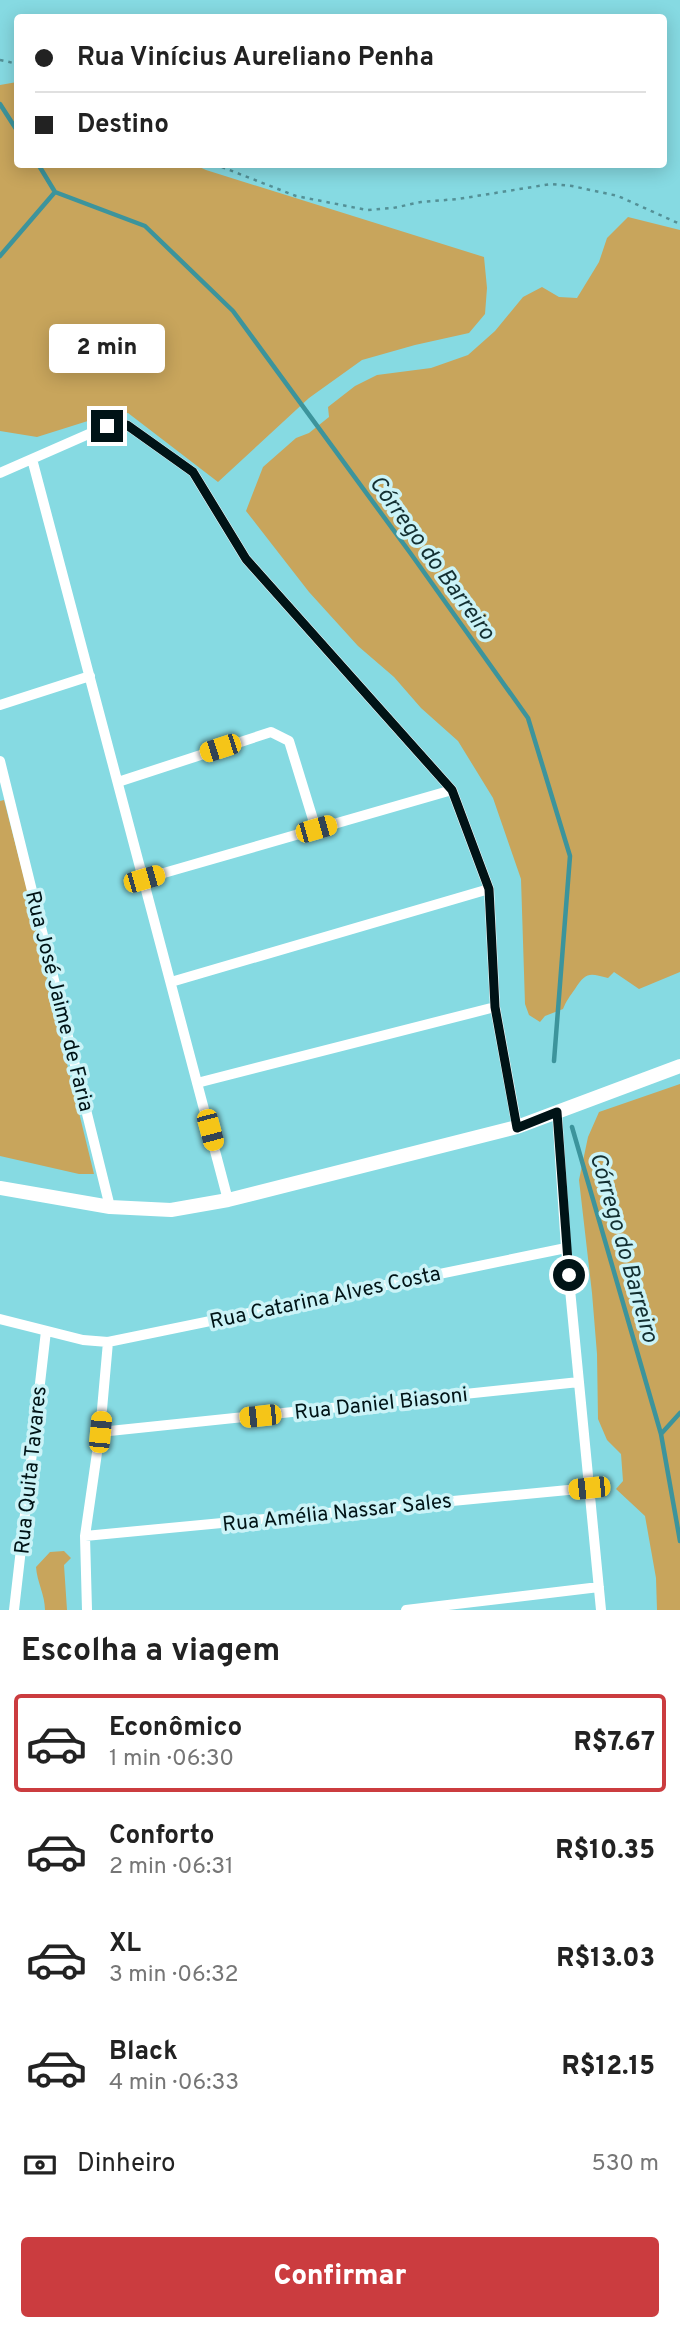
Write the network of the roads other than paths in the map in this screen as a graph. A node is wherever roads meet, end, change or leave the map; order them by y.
1 (32, 459) junction
2 (0, 472) edge
3 (90, 676) junction
4 (0, 705) edge
5 (0, 761) edge
6 (118, 782) junction
7 (452, 790) junction
8 (5, 795) edge
9 (316, 829) junction
10 (144, 879) junction
11 (489, 889) junction
12 (171, 982) junction
13 (495, 1007) junction
14 (680, 1066) edge
15 (197, 1083) junction
16 (557, 1112) junction
17 (517, 1128) junction
18 (0, 1188) edge
19 (228, 1200) junction
20 (110, 1208) junction
21 (566, 1248) junction
22 (0, 1319) edge
23 (46, 1331) junction
24 (108, 1342) junction
25 (579, 1382) junction
26 (100, 1432) junction
27 (589, 1488) junction
28 (85, 1536) junction
29 (599, 1587) junction
30 (14, 1610) edge
31 (88, 1610) edge
32 (406, 1610) edge
33 (601, 1610) edge

1 - 2 street
1 - 3 street
1 - 7 street
3 - 4 street
3 - 6 street
5 - 8 street, Rua José Jaime de Faria
6 - 9 street
6 - 10 street
7 - 9 street
7 - 11 street
8 - 20 street, Rua José Jaime de Faria
9 - 10 street
10 - 12 street
11 - 12 street
11 - 13 street
12 - 15 street
13 - 15 street
13 - 17 street
14 - 16 street
15 - 19 street
16 - 17 street
16 - 21 street
17 - 19 street
18 - 20 street
19 - 20 street
21 - 24 street, Rua Catarina Alves Costa
21 - 25 street
22 - 23 street, Rua Catarina Alves Costa
23 - 24 street, Rua Catarina Alves Costa
23 - 30 street, Rua Quita Tavares
24 - 26 street
25 - 26 street, Rua Daniel Biasoni
25 - 27 street
26 - 28 street
27 - 28 street, Rua Amélia Nassar Sales
27 - 29 street
28 - 31 street
29 - 32 street
29 - 33 street

